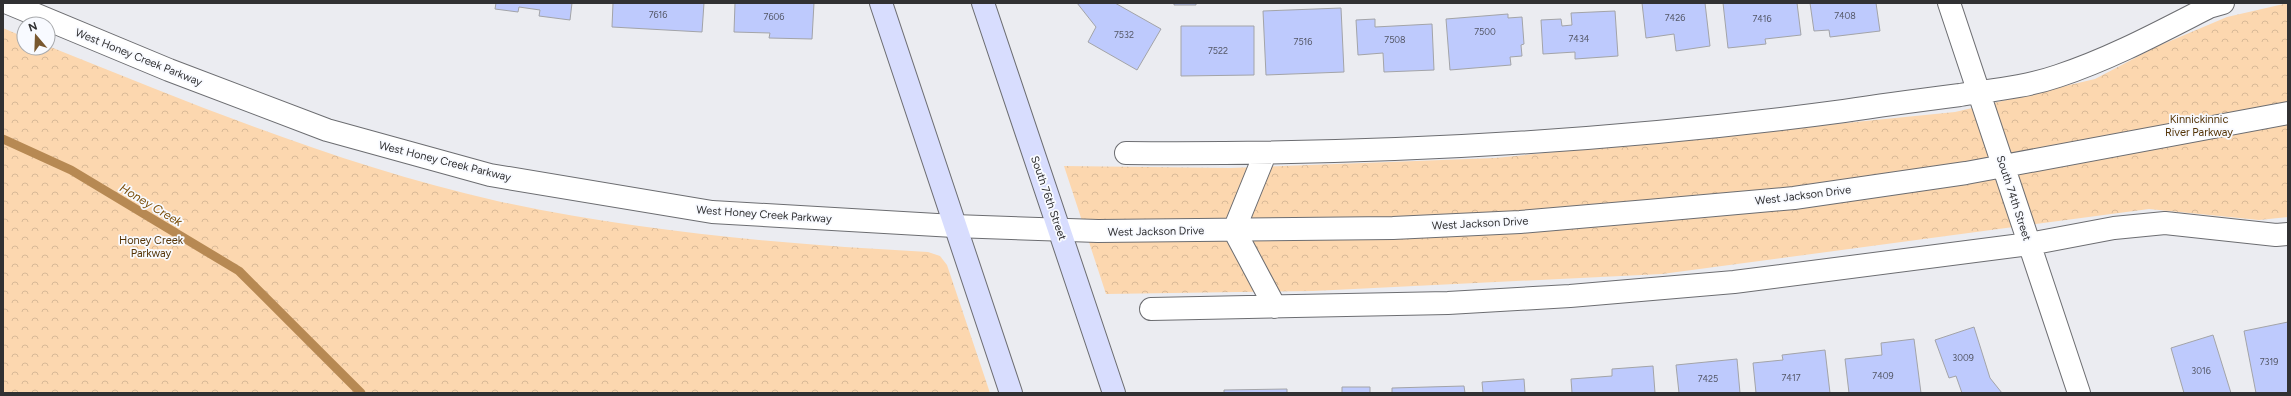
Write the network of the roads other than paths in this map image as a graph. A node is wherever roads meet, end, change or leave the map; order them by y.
1 (8, 3) edge
2 (881, 3) edge
3 (983, 3) edge
4 (1949, 3) edge
5 (2223, 3) edge
6 (1978, 92) junction
7 (2288, 113) edge
8 (1126, 153) dead end
9 (1265, 154) junction
10 (2003, 166) junction
11 (954, 226) junction
12 (1060, 230) junction
13 (1234, 230) junction
14 (2288, 234) edge
15 (2029, 244) junction
16 (1275, 307) junction
17 (1151, 309) dead end
18 (1011, 393) edge
19 (1114, 393) edge
20 (2079, 393) edge

1 - 11 street, West Honey Creek Parkway
2 - 11 main road
3 - 12 main road, South 76th Street
4 - 6 street, South 74th Street
5 - 6 street
6 - 9 street
6 - 10 street, South 74th Street
7 - 10 street, West Jackson Drive
8 - 9 street
9 - 13 street
10 - 13 street, West Jackson Drive
10 - 15 street, South 74th Street
11 - 12 street, West Jackson Drive
11 - 18 main road
12 - 13 street, West Jackson Drive
12 - 19 main road, South 76th Street
13 - 16 street
14 - 15 street
15 - 16 street
15 - 20 street, South 74th Street
16 - 17 street

